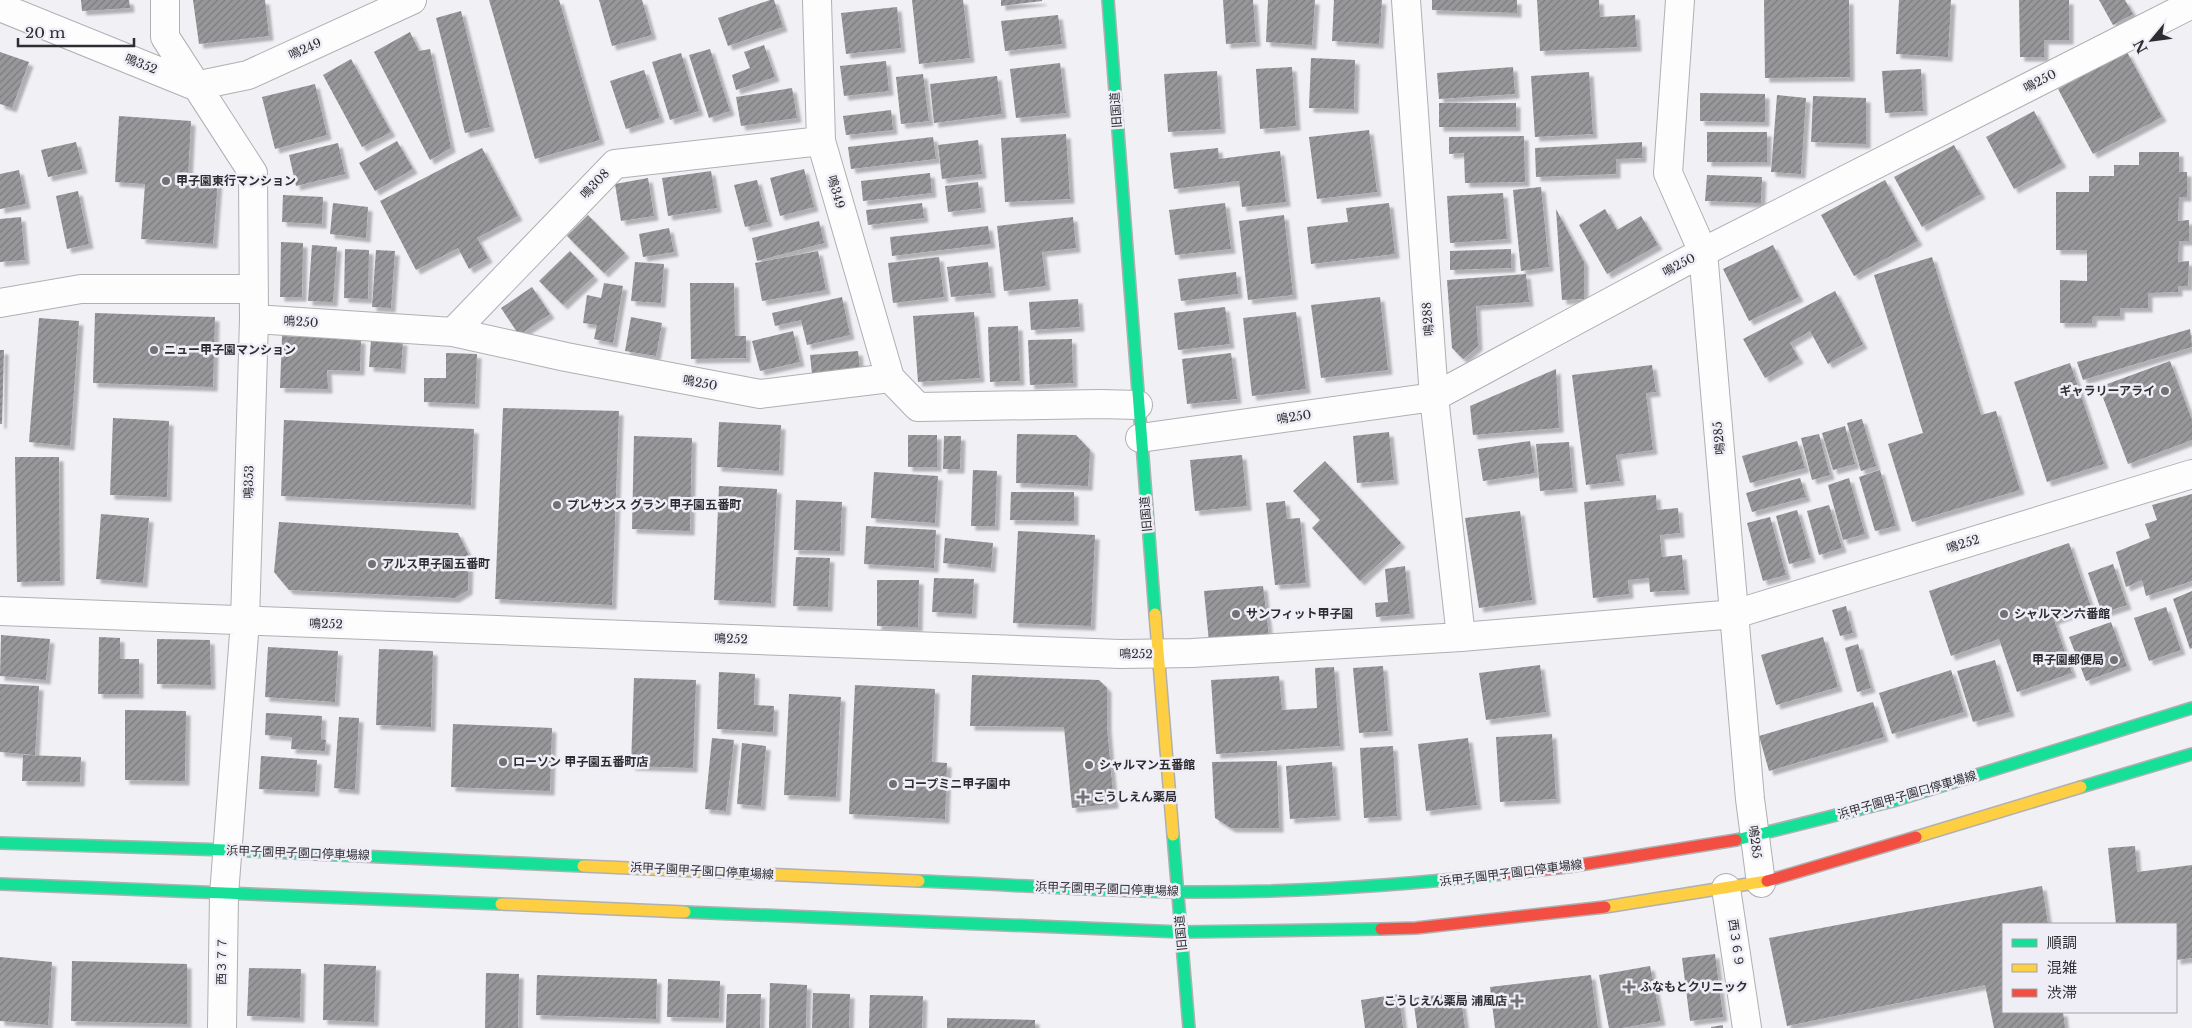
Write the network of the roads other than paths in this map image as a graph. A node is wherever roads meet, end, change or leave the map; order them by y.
1 (165, 0) edge
2 (412, 0) edge
3 (817, 0) edge
4 (1108, 0) edge
5 (1406, 0) edge
6 (1680, 0) edge
7 (2192, 4) edge
8 (0, 7) edge
9 (195, 86) junction
10 (821, 141) junction
11 (1703, 252) junction
12 (254, 289) junction
13 (0, 303) edge
14 (254, 319) junction
15 (453, 332) junction
16 (890, 378) junction
17 (1434, 397) junction
18 (1138, 405) junction
19 (1140, 438) junction
20 (2192, 474) edge
21 (0, 610) edge
22 (1735, 614) junction
23 (245, 621) junction
24 (1462, 637) junction
25 (1158, 654) junction
26 (2192, 708) edge
27 (2192, 754) edge
28 (1755, 837) junction
29 (0, 843) edge
30 (227, 850) junction
31 (1760, 883) junction
32 (0, 884) edge
33 (1726, 888) junction
34 (1178, 892) junction
35 (224, 894) junction
36 (1181, 932) junction
37 (222, 1028) edge
38 (1188, 1028) edge
39 (1747, 1028) edge

1 - 9 street
2 - 9 street, 鳴249
3 - 10 street, 鳴349
4 - 18 main road, 旧国道
5 - 17 street, 鳴288
6 - 11 street, 鳴285
7 - 11 street, 鳴250
8 - 9 street, 鳴352
9 - 12 street, 鳴353
10 - 15 street, 鳴308
10 - 16 street, 鳴349
11 - 17 street, 鳴250
11 - 22 street, 鳴285
12 - 13 street
12 - 14 street, 鳴353
14 - 15 street, 鳴250
14 - 23 street, 鳴353
15 - 16 street, 鳴250
16 - 18 street
17 - 19 street, 鳴250
17 - 24 street, 鳴288
18 - 19 main road, 旧国道
19 - 25 main road, 旧国道
20 - 22 street, 鳴252
21 - 23 street, 鳴252
22 - 24 street, 鳴252
22 - 28 street, 鳴285
23 - 25 street, 鳴252
23 - 30 street, 鳴353
24 - 25 street, 鳴252
25 - 34 main road, 旧国道
26 - 28 main road, 浜甲子園甲子園口停車場線
27 - 31 main road
28 - 31 street, 鳴285
28 - 34 main road, 浜甲子園甲子園口停車場線
29 - 30 main road, 浜甲子園甲子園口停車場線
30 - 34 main road, 浜甲子園甲子園口停車場線
30 - 35 street, 鳴353
31 - 33 main road
32 - 35 main road
33 - 36 main road
33 - 39 street, 西３６９
34 - 36 main road, 旧国道
35 - 36 main road
35 - 37 street, 西３７７
36 - 38 main road, 旧国道

